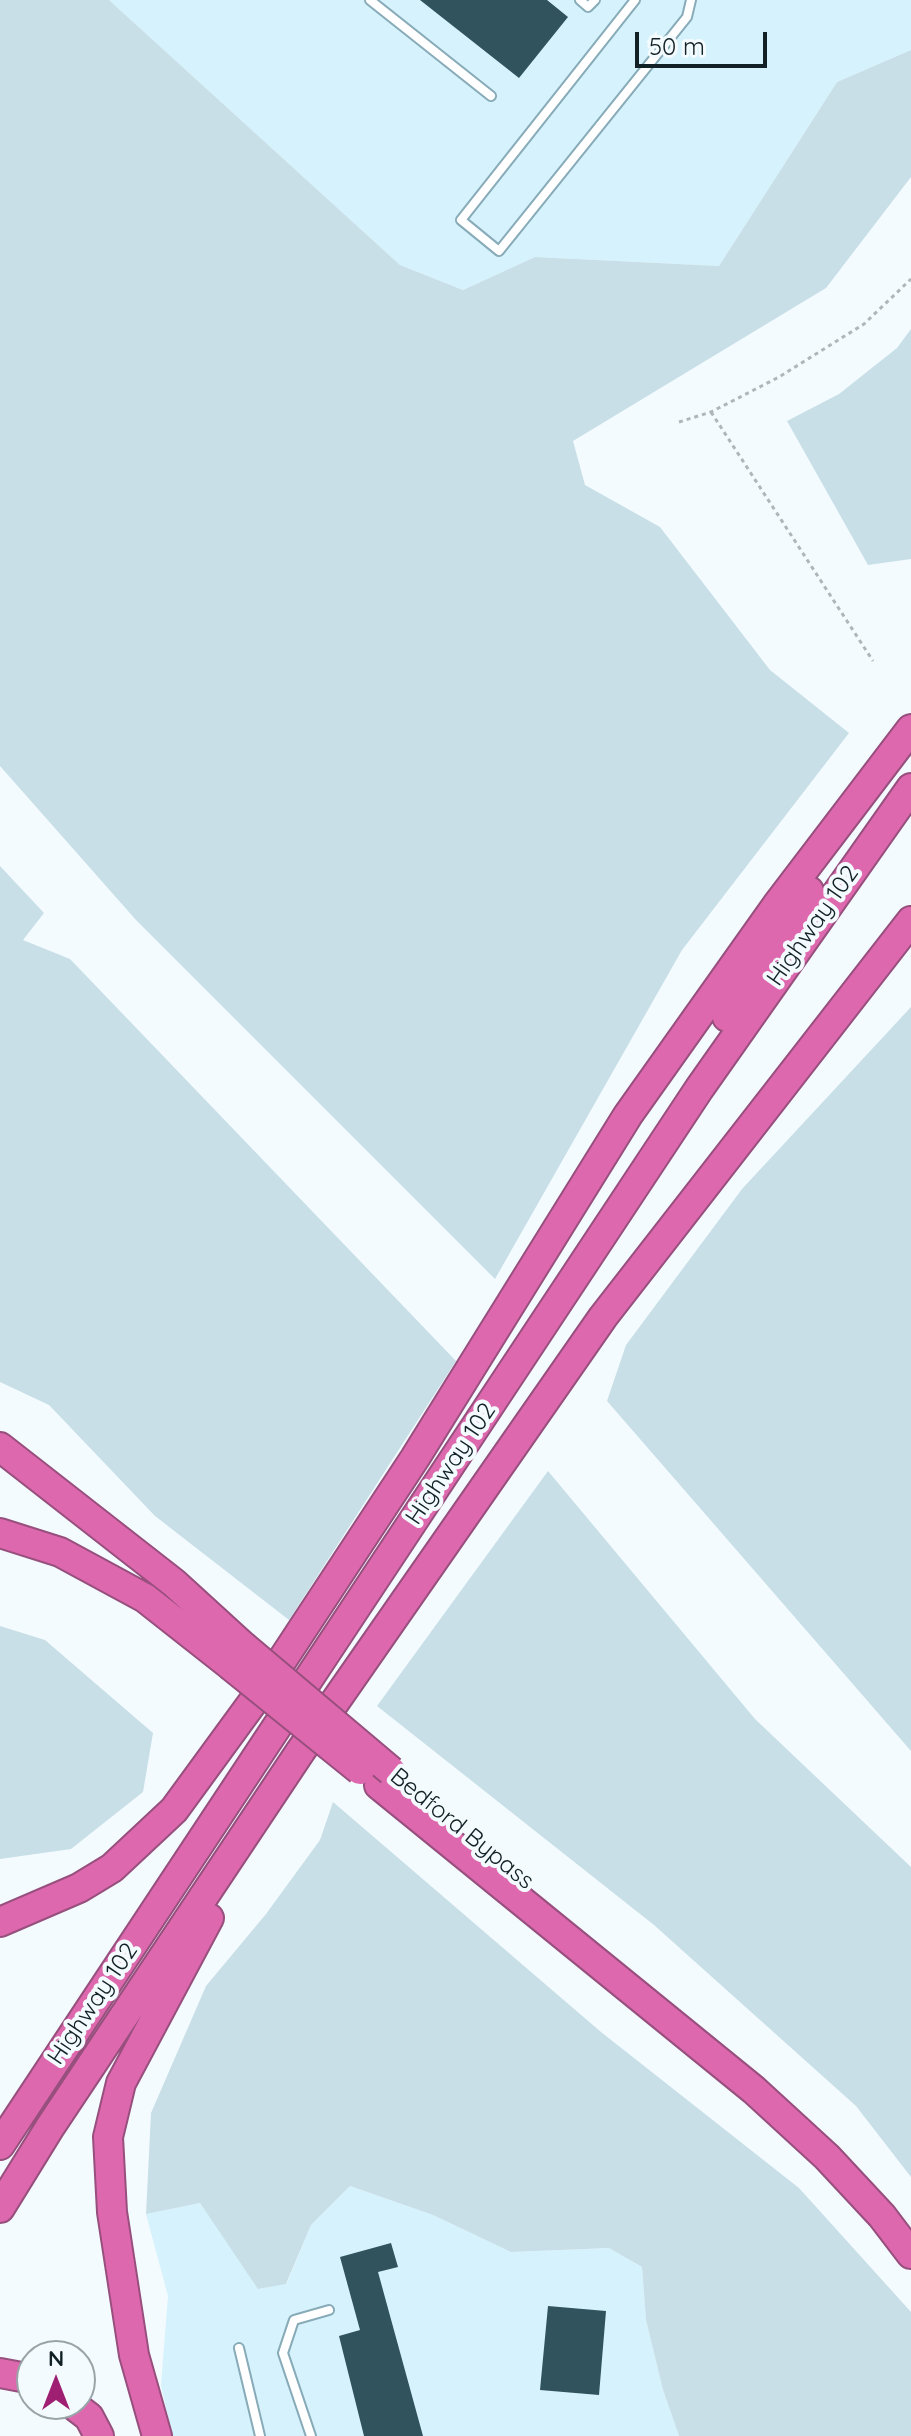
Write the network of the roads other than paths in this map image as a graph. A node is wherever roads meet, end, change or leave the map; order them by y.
1 (370, 0) edge
2 (580, 0) edge
3 (595, 0) edge
4 (635, 0) edge
5 (691, 0) edge
6 (491, 96) dead end
7 (911, 729) edge
8 (868, 785) junction
9 (911, 788) edge
10 (911, 921) edge
11 (0, 1447) edge
12 (438, 1482) junction
13 (0, 1533) edge
14 (236, 1656) junction
15 (300, 1752) junction
16 (385, 1778) junction
17 (0, 1922) edge
18 (0, 2145) edge
19 (0, 2208) edge
20 (911, 2223) edge
21 (911, 2254) edge
22 (329, 2310) dead end
23 (239, 2348) dead end
24 (157, 2436) edge
25 (260, 2436) edge
26 (311, 2436) edge

1 - 6 lane
2 - 3 lane
4 - 5 lane
7 - 8 highway
8 - 12 highway
8 - 17 highway
9 - 12 highway, Highway 102
10 - 15 highway, Highway 102
11 - 14 highway, Bedford Bypass
12 - 18 highway, Highway 102
13 - 14 highway, Bedford Bypass
14 - 16 highway, Bedford Bypass, bridge
15 - 19 highway, Highway 102
15 - 24 highway
16 - 20 highway, Bedford Bypass
16 - 21 highway, Bedford Bypass
22 - 26 lane
23 - 25 lane

